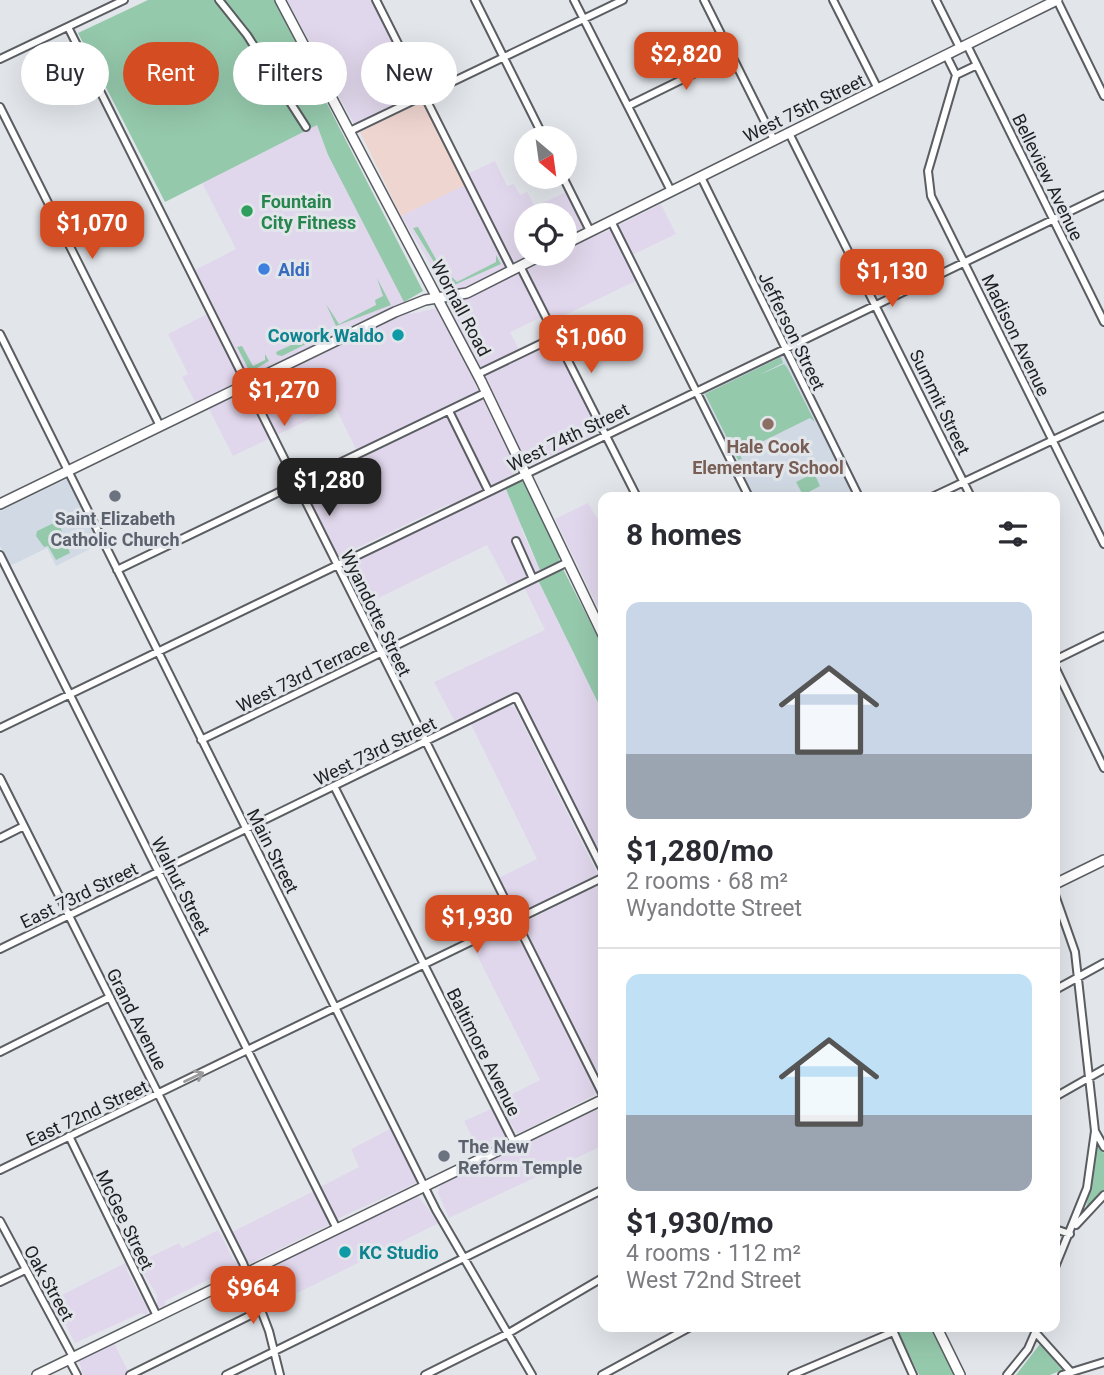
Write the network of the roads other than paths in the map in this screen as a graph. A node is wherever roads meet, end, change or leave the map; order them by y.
1 (124, 0) edge
2 (219, 0) edge
3 (280, 0) edge
4 (376, 0) edge
5 (475, 0) edge
6 (574, 0) edge
7 (623, 0) edge
8 (704, 0) edge
9 (833, 0) edge
10 (936, 0) edge
11 (1057, 0) edge
12 (584, 19) junction
13 (68, 27) junction
14 (397, 42) edge
15 (963, 47) junction
16 (732, 55) junction
17 (946, 55) junction
18 (504, 58) junction
19 (0, 59) edge
20 (977, 65) junction
21 (956, 75) junction
22 (457, 81) edge
23 (878, 89) junction
24 (1104, 96) edge
25 (406, 105) edge
26 (430, 105) edge
27 (628, 106) junction
28 (0, 107) edge
29 (538, 126) edge
30 (306, 127) dead end
31 (350, 131) junction
32 (789, 133) junction
33 (774, 140) junction
34 (701, 177) junction
35 (569, 189) edge
36 (671, 191) junction
37 (1104, 195) edge
38 (1053, 219) junction
39 (611, 221) junction
40 (590, 232) junction
41 (577, 238) edge
42 (964, 262) junction
43 (520, 266) edge
44 (516, 268) junction
45 (439, 299) junction
46 (875, 305) junction
47 (1104, 322) edge
48 (0, 334) edge
49 (557, 336) junction
50 (785, 348) junction
51 (478, 374) junction
52 (247, 384) junction
53 (696, 391) junction
54 (487, 392) junction
55 (449, 411) junction
56 (1104, 416) edge
57 (160, 426) junction
58 (606, 434) junction
59 (1052, 440) junction
60 (68, 471) junction
61 (526, 472) junction
62 (963, 482) junction
63 (298, 484) junction
64 (488, 490) junction
65 (635, 492) edge
66 (746, 492) edge
67 (857, 492) edge
68 (942, 492) edge
69 (968, 492) edge
70 (0, 504) edge
71 (516, 541) dead end
72 (1104, 544) edge
73 (0, 555) edge
74 (568, 562) junction
75 (337, 564) junction
76 (117, 570) junction
77 (533, 579) junction
78 (598, 624) edge
79 (1104, 636) edge
80 (159, 650) junction
81 (380, 653) junction
82 (1060, 658) edge
83 (1060, 677) edge
84 (70, 694) junction
85 (0, 728) edge
86 (201, 740) junction
87 (424, 742) junction
88 (1104, 747) edge
89 (1096, 751) junction
90 (1104, 768) edge
91 (0, 778) edge
92 (334, 786) junction
93 (24, 826) junction
94 (246, 829) junction
95 (0, 838) edge
96 (1104, 860) edge
97 (598, 863) edge
98 (158, 872) junction
99 (598, 878) edge
100 (1060, 882) edge
101 (1060, 909) edge
102 (69, 915) junction
103 (516, 921) junction
104 (0, 949) edge
105 (425, 964) junction
106 (1104, 964) edge
107 (1078, 978) junction
108 (1060, 987) edge
109 (110, 997) junction
110 (337, 1007) junction
111 (248, 1051) junction
112 (0, 1052) edge
113 (1104, 1069) edge
114 (1088, 1079) junction
115 (598, 1086) edge
116 (159, 1094) junction
117 (1060, 1094) edge
118 (598, 1101) edge
119 (1095, 1131) junction
120 (69, 1136) junction
121 (514, 1143) junction
122 (1104, 1147) edge
123 (0, 1170) edge
124 (425, 1186) junction
125 (598, 1192) edge
126 (1104, 1195) edge
127 (0, 1221) edge
128 (337, 1229) junction
129 (1060, 1231) edge
130 (1069, 1234) junction
131 (1060, 1255) edge
132 (463, 1259) junction
133 (25, 1270) junction
134 (247, 1273) junction
135 (598, 1281) edge
136 (0, 1282) edge
137 (261, 1310) junction
138 (157, 1316) junction
139 (681, 1332) edge
140 (885, 1332) edge
141 (893, 1332) edge
142 (939, 1332) edge
143 (1036, 1332) edge
144 (1039, 1332) edge
145 (507, 1334) junction
146 (274, 1352) junction
147 (71, 1359) junction
148 (1104, 1362) edge
149 (1071, 1372) junction
150 (37, 1375) edge
151 (77, 1375) edge
152 (130, 1375) edge
153 (226, 1375) edge
154 (280, 1375) edge
155 (425, 1375) edge
156 (532, 1375) edge
157 (602, 1375) edge
158 (792, 1375) edge
159 (912, 1375) edge
160 (960, 1375) edge
161 (1007, 1375) edge
162 (1062, 1375) edge

1 - 13 street
2 - 30 street
3 - 31 main road, Wornall Road
4 - 14 street
5 - 18 street
6 - 12 street
7 - 12 street
8 - 16 street
9 - 23 street
10 - 15 street, Belleview Avenue
11 - 15 main road, West 75th Street
11 - 24 street
12 - 18 street
12 - 27 street
13 - 19 street
13 - 52 street, Wyandotte Street
15 - 17 main road, West 75th Street
15 - 20 street, Belleview Avenue
16 - 27 street
16 - 33 street
17 - 21 street
17 - 23 main road, West 75th Street
18 - 22 street
18 - 29 street
20 - 21 street
20 - 38 street, Belleview Avenue
21 - 42 street, Madison Avenue
23 - 32 main road, West 75th Street
25 - 31 street
26 - 44 street
27 - 36 street
28 - 57 street
31 - 45 main road, Wornall Road
32 - 33 main road, West 75th Street
32 - 46 street, Summit Street
33 - 34 main road, West 75th Street
34 - 36 main road, West 75th Street
34 - 50 street, Jefferson Street
35 - 40 street
36 - 39 main road, West 75th Street
37 - 38 street, West 74th Street
38 - 42 street, West 74th Street
38 - 47 street, Belleview Avenue
39 - 40 main road, West 75th Street
39 - 53 street
40 - 41 main road, West 75th Street
42 - 46 street, West 74th Street
42 - 59 street, Madison Avenue
43 - 44 main road
44 - 45 main road
44 - 49 street
45 - 51 main road, Wornall Road
45 - 52 main road
46 - 50 street, West 74th Street
46 - 62 street, Summit Street
48 - 60 street, Main Street
49 - 51 street
49 - 58 street
50 - 53 street, West 74th Street
50 - 67 street, Jefferson Street
51 - 54 main road, Wornall Road
52 - 57 main road
52 - 63 street, Wyandotte Street
53 - 58 street, West 74th Street
53 - 66 street
54 - 55 street
54 - 61 main road, Wornall Road
55 - 63 street
55 - 64 street
56 - 59 street
57 - 60 main road
58 - 61 street, West 74th Street
58 - 65 street
59 - 62 street
59 - 72 street, Madison Avenue
60 - 70 main road
60 - 76 street, Main Street
61 - 64 street, West 74th Street
61 - 74 main road, Wornall Road
62 - 68 street
62 - 69 street, Summit Street
63 - 75 street, Wyandotte Street
63 - 76 street
64 - 75 street, West 74th Street
71 - 77 street
73 - 84 street, Walnut Street
74 - 77 street, West 73rd Terrace
74 - 78 main road, Wornall Road
75 - 80 street, West 74th Street
75 - 81 street, Wyandotte Street
76 - 80 street, Main Street
77 - 81 street, West 73rd Terrace
79 - 82 street
80 - 84 street, West 74th Street
80 - 86 street, Main Street
81 - 86 street, West 73rd Terrace
81 - 87 street, Wyandotte Street
83 - 89 street
84 - 85 street, West 74th Street
84 - 98 street, Walnut Street
86 - 94 street, Main Street
87 - 92 street, West 73rd Street
87 - 97 street, West 73rd Street
87 - 103 street, Wyandotte Street
88 - 89 street
89 - 90 street
91 - 93 street, Grand Avenue
92 - 94 street, West 73rd Street
92 - 105 street, Baltimore Avenue
93 - 95 street
93 - 102 street, Grand Avenue
94 - 98 street, East 73rd Street
94 - 110 street, Main Street
96 - 100 main road
98 - 102 street, East 73rd Street
98 - 111 street, Walnut Street
99 - 103 street, East 72nd Street
101 - 107 street
102 - 104 street, East 73rd Street
102 - 109 street, Grand Avenue
103 - 105 street, East 72nd Street
103 - 115 street, Wyandotte Street
105 - 110 street, East 72nd Street
105 - 121 street, Baltimore Avenue
106 - 107 street
107 - 108 street
107 - 114 street
109 - 112 street
109 - 116 street, Grand Avenue
110 - 111 street, East 72nd Street
110 - 124 street, Main Street
116 -> 111 street, East 72nd Street
111 - 128 street, Walnut Street
113 - 114 street
114 - 117 street
114 - 119 street
116 - 120 street, East 72nd Street
116 - 134 street, Grand Avenue
118 - 121 main road
119 - 122 street
119 - 130 street
120 - 123 street, East 72nd Street
120 - 138 street, McGee Street
121 - 124 main road
124 - 128 main road
124 - 132 street, Main Street
125 - 132 street
126 - 130 street
127 - 133 street, Oak Street
128 - 134 main road
129 - 130 street
130 - 131 street
132 - 145 street, Main Street
132 - 146 street
133 - 136 street
133 - 147 street, Oak Street
134 - 137 street, Grand Avenue
134 - 138 main road
135 - 145 street
137 - 146 street, Grand Avenue
137 - 152 street
138 - 147 main road
139 - 157 street
140 - 158 street
141 - 159 street
142 - 160 main road
143 - 161 street
144 - 149 street
145 - 155 street
145 - 156 street, Main Street
146 - 153 street
146 - 154 street, Grand Avenue
147 - 150 main road
147 - 151 street, Oak Street
148 - 149 street
149 - 162 street

